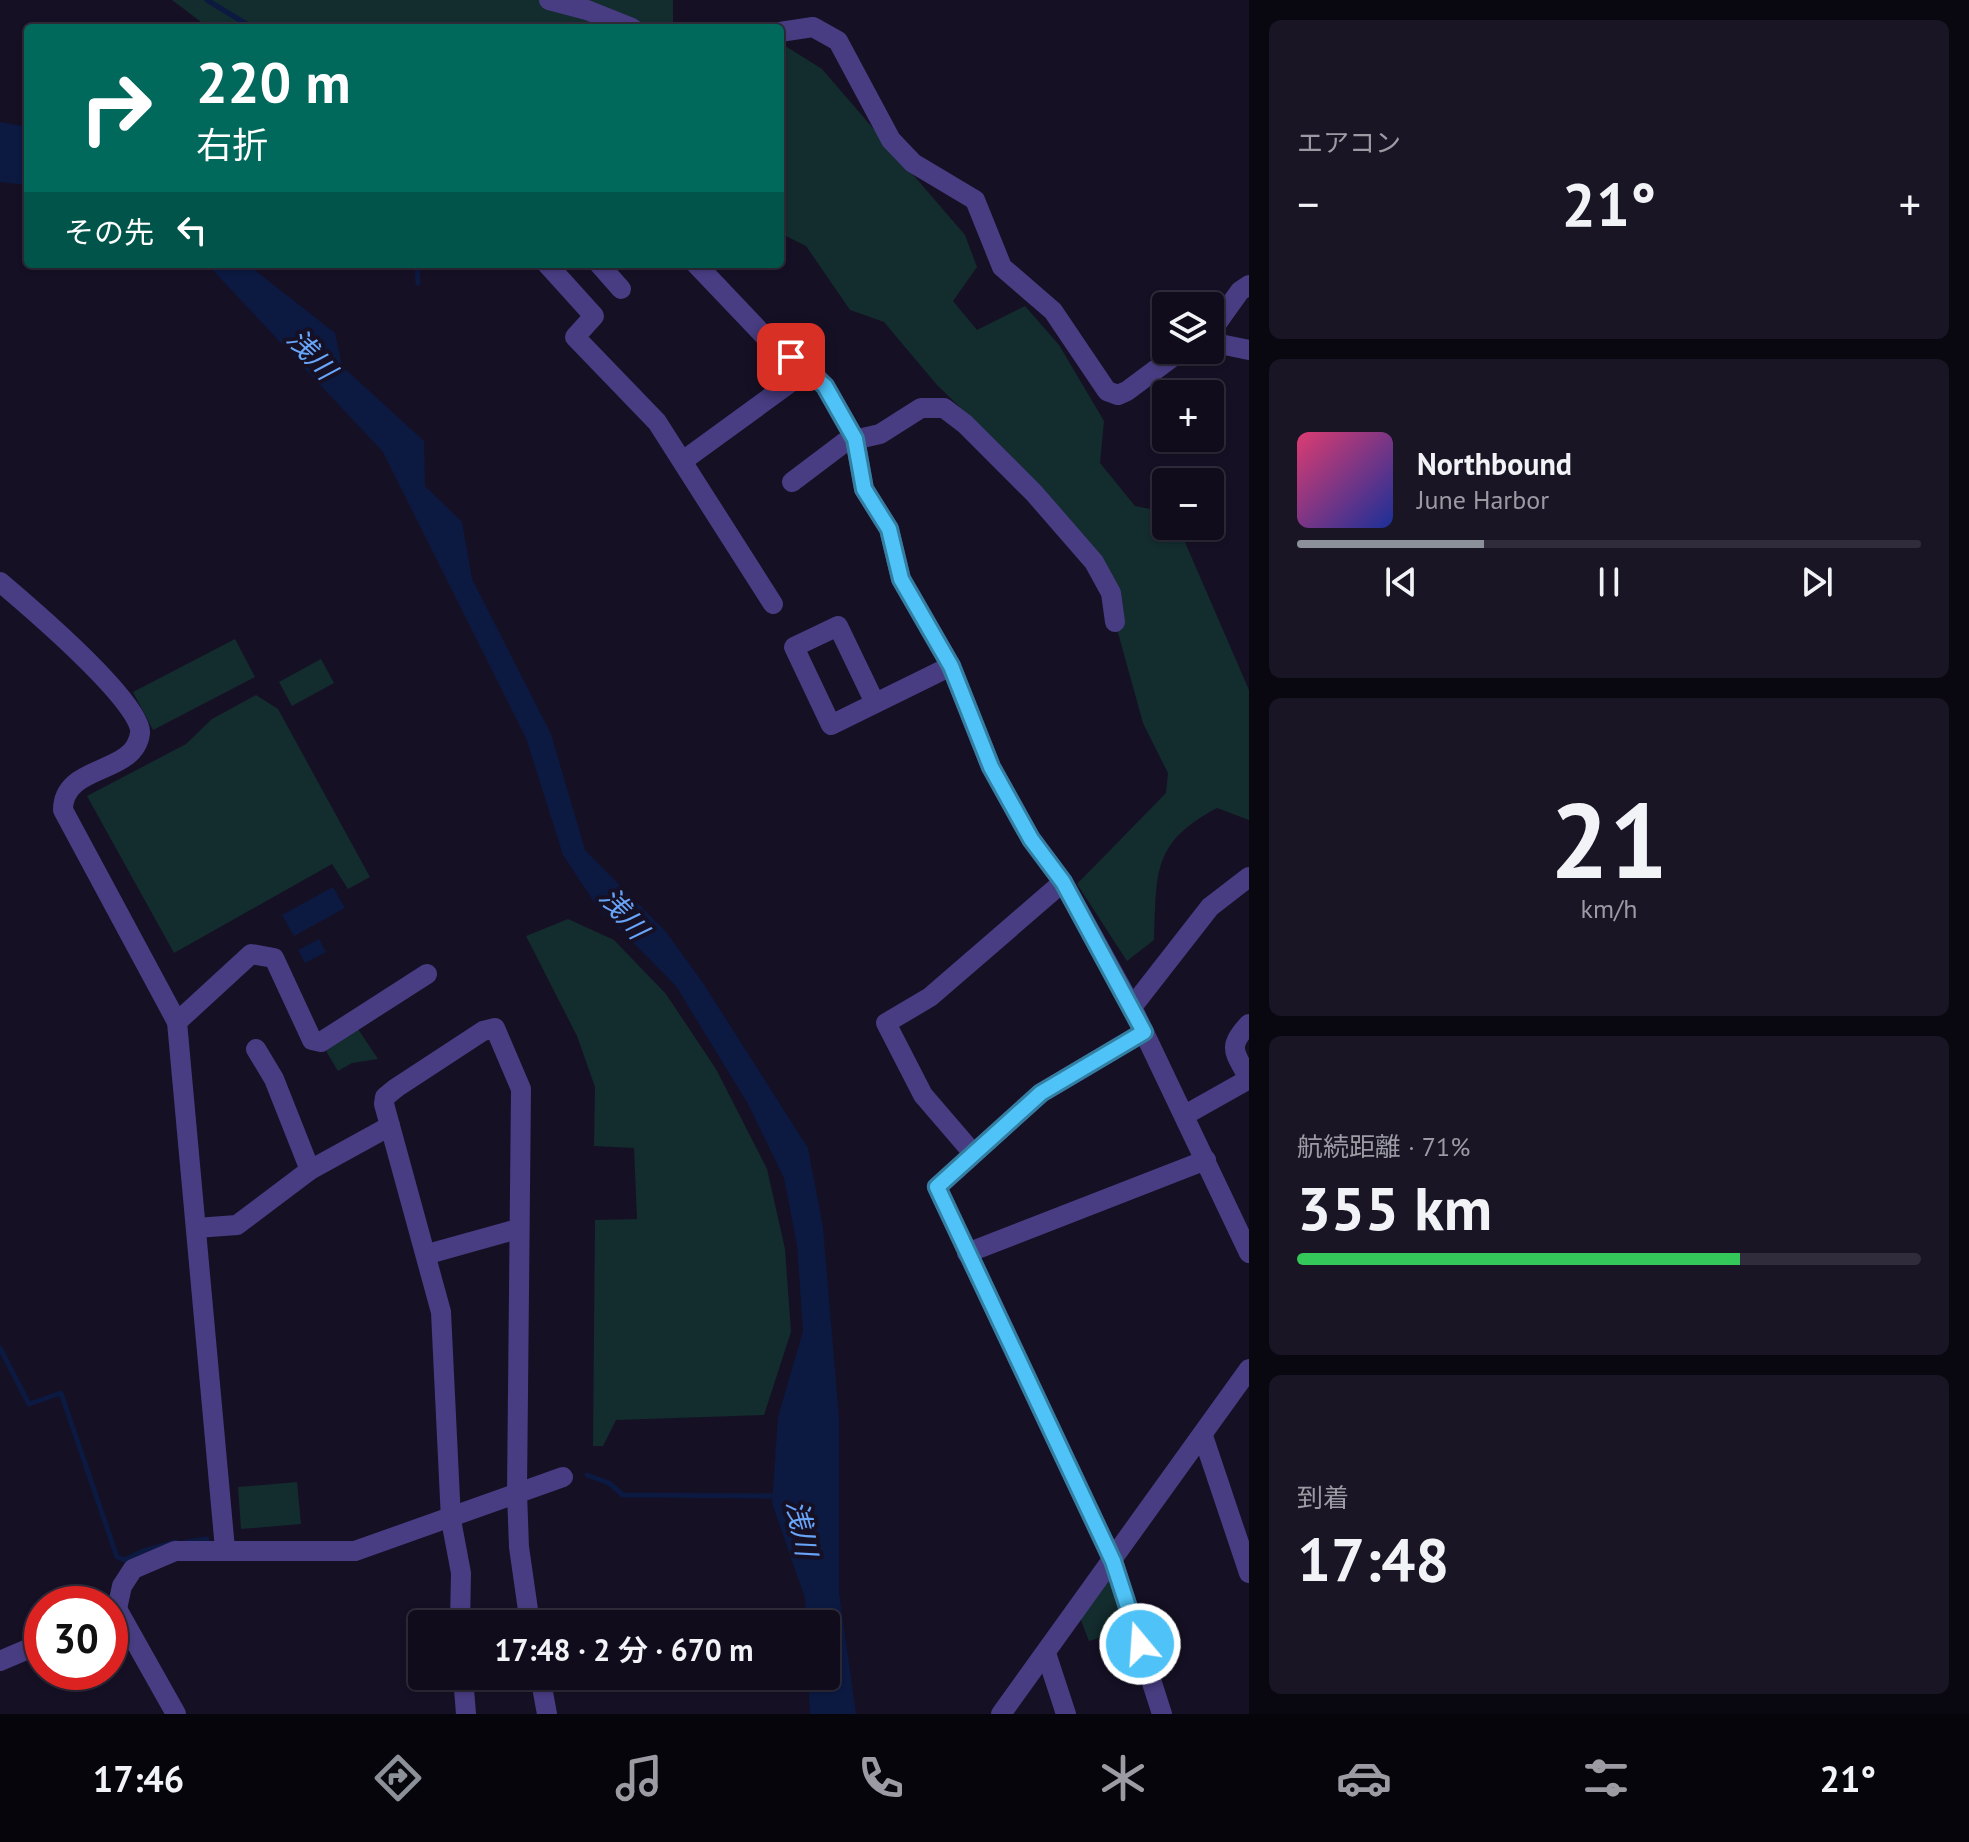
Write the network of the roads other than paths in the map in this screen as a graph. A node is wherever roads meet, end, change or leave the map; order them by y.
1 (549, 0) edge
2 (622, 24) edge
3 (784, 31) edge
4 (551, 268) edge
5 (603, 268) edge
6 (700, 268) edge
7 (1249, 285) edge
8 (621, 289) dead end
9 (1224, 313) edge
10 (1224, 345) edge
11 (1249, 350) edge
12 (1163, 364) edge
13 (809, 369) junction
14 (855, 439) junction
15 (684, 460) junction
16 (792, 482) dead end
17 (0, 582) edge
18 (773, 604) dead end
19 (1115, 622) dead end
20 (951, 666) junction
21 (875, 703) junction
22 (1249, 877) edge
23 (1063, 882) junction
24 (427, 974) dead end
25 (1132, 1007) junction
26 (177, 1022) junction
27 (1249, 1024) edge
28 (1144, 1032) junction
29 (256, 1049) dead end
30 (1249, 1079) edge
31 (1185, 1115) junction
32 (390, 1126) junction
33 (972, 1152) junction
34 (1206, 1160) junction
35 (310, 1170) junction
36 (196, 1228) junction
37 (518, 1229) junction
38 (967, 1253) junction
39 (1249, 1253) edge
40 (428, 1254) junction
41 (1249, 1369) edge
42 (1203, 1436) junction
43 (563, 1477) dead end
44 (517, 1493) junction
45 (451, 1520) junction
46 (1241, 1526) edge
47 (225, 1549) junction
48 (1113, 1561) junction
49 (1249, 1573) edge
50 (122, 1586) edge
51 (460, 1610) edge
52 (528, 1610) edge
53 (128, 1635) edge
54 (24, 1651) edge
55 (1046, 1653) junction
56 (0, 1661) edge
57 (464, 1690) edge
58 (543, 1690) edge
59 (176, 1714) edge
60 (466, 1714) edge
61 (547, 1714) edge
62 (1001, 1714) edge
63 (1066, 1714) edge
64 (1162, 1714) edge

1 - 2 street
3 - 12 street
4 - 15 street
5 - 8 street
6 - 13 street
7 - 9 street
10 - 11 street
13 - 14 street
13 - 15 street
14 - 16 street
14 - 19 street
14 - 20 street
15 - 18 street
17 - 26 street
20 - 21 street
20 - 23 street
21 - 21 street
22 - 25 street
23 - 25 street
23 - 33 street
24 - 26 street
25 - 28 street
26 - 36 street
27 - 30 street
28 - 31 street
28 - 33 street
29 - 35 street
30 - 31 street
31 - 34 street
32 - 35 street
32 - 37 street
32 - 40 street
33 - 38 street
34 - 38 street
34 - 39 street
35 - 36 street
36 - 47 street
37 - 40 street
37 - 44 street
38 - 48 street
40 - 45 street
41 - 42 street
42 - 46 street
42 - 48 street
43 - 44 street
44 - 45 street
44 - 52 street
45 - 47 street
45 - 51 street
46 - 49 street
47 - 50 street
48 - 55 street
48 - 64 street
53 - 59 street
54 - 56 street
55 - 62 street
55 - 63 street
57 - 60 street
58 - 61 street

